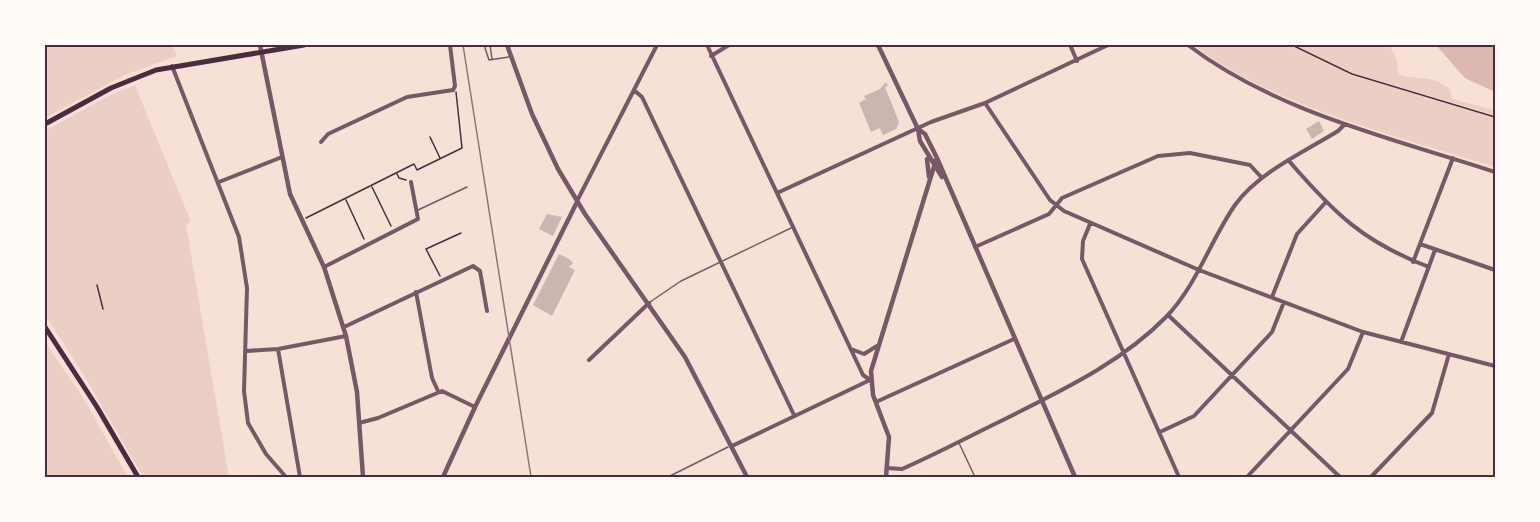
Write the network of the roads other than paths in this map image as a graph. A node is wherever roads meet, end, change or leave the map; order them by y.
1 (260, 45) edge
2 (304, 45) edge
3 (450, 45) edge
4 (484, 45) edge
5 (490, 45) edge
6 (507, 45) edge
7 (657, 45) edge
8 (707, 45) edge
9 (729, 45) edge
10 (878, 45) edge
11 (1070, 45) edge
12 (1108, 45) edge
13 (1188, 45) edge
14 (262, 52) junction
15 (510, 56) junction
16 (711, 56) junction
17 (492, 60) junction
18 (1077, 61) junction
19 (172, 66) junction
20 (634, 90) junction
21 (985, 103) junction
22 (45, 124) edge
23 (1345, 124) junction
24 (918, 129) junction
25 (321, 142) dead end
26 (926, 153) junction
27 (282, 157) junction
28 (937, 158) junction
29 (1453, 158) junction
30 (1289, 161) junction
31 (935, 167) junction
32 (1495, 172) edge
33 (1262, 178) junction
34 (219, 182) junction
35 (411, 182) road end
36 (929, 182) junction
37 (948, 184) junction
38 (466, 187) dead end
39 (777, 193) junction
40 (577, 202) junction
41 (1326, 203) junction
42 (1055, 206) junction
43 (418, 210) junction
44 (1090, 224) junction
45 (792, 227) junction
46 (1420, 244) junction
47 (975, 247) junction
48 (1435, 250) junction
49 (721, 262) junction
50 (1413, 262) junction
51 (324, 267) junction
52 (1429, 267) junction
53 (1199, 270) junction
54 (1495, 270) edge
55 (416, 292) junction
56 (1272, 297) junction
57 (1284, 302) junction
58 (649, 303) junction
59 (487, 311) dead end
60 (1168, 315) junction
61 (45, 327) edge
62 (344, 327) junction
63 (1362, 332) junction
64 (346, 336) junction
65 (1014, 339) junction
66 (1401, 342) junction
67 (877, 346) junction
68 (850, 348) junction
69 (278, 349) junction
70 (246, 351) junction
71 (1124, 352) junction
72 (1449, 354) junction
73 (589, 360) dead end
74 (1495, 366) edge
75 (1232, 375) junction
76 (870, 380) junction
77 (438, 391) junction
78 (1041, 401) junction
79 (876, 402) junction
80 (475, 407) junction
81 (794, 415) junction
82 (360, 423) junction
83 (1291, 431) junction
84 (1160, 432) junction
85 (958, 442) junction
86 (732, 446) junction
87 (887, 468) junction
88 (138, 477) edge
89 (286, 477) edge
90 (300, 477) edge
91 (363, 477) edge
92 (443, 477) edge
93 (668, 477) edge
94 (747, 477) edge
95 (886, 477) edge
96 (975, 477) edge
97 (1075, 477) edge
98 (1179, 477) edge
99 (1247, 477) edge
100 (1340, 477) edge
101 (1371, 477) edge

1 - 14 street
2 - 14 main road
3 - 25 street
4 - 17 lane
5 - 17 lane
6 - 15 street
7 - 20 street
8 - 16 street
9 - 16 street
10 - 24 street
11 - 18 street
12 - 18 street
13 - 23 street
14 - 19 main road
14 - 27 street
15 - 17 lane
15 - 40 street
16 - 39 street
18 - 21 street
19 - 22 main road
19 - 34 street
20 - 40 street
20 - 49 street
21 - 24 street
21 - 42 street
23 - 29 street
23 - 30 street
24 - 26 street
24 - 28 street
24 - 39 street
26 - 31 street
26 - 36 street
27 - 34 street
27 - 51 street
28 - 31 street
28 - 37 street
29 - 32 street
29 - 46 street
30 - 33 street
30 - 41 street
31 - 36 street
31 - 37 street
33 - 42 street
33 - 53 street
34 - 70 street
35 - 43 street
36 - 37 street
36 - 67 street
37 - 47 street
38 - 43 lane
39 - 45 street
40 - 58 street
40 - 80 street
41 - 50 street
41 - 56 street
42 - 44 street
42 - 47 street
43 - 51 street
44 - 53 street
44 - 71 street
45 - 49 lane
45 - 68 street
46 - 48 street
46 - 50 street
47 - 65 street
48 - 52 street
48 - 54 street
49 - 58 lane
49 - 81 street
50 - 52 street
51 - 62 street
52 - 66 street
53 - 56 street
53 - 60 street
55 - 59 street
55 - 62 street
55 - 77 street
56 - 57 street
57 - 63 street
57 - 75 street
58 - 73 street
58 - 86 street
60 - 71 street
60 - 75 street
61 - 88 main road
62 - 64 street
63 - 66 street
63 - 83 street
64 - 69 street
64 - 82 street
65 - 78 street
65 - 79 street
66 - 72 street
67 - 68 street
67 - 76 street
68 - 76 street
69 - 70 street
69 - 90 street
70 - 89 street
71 - 78 street
71 - 84 street
72 - 74 street
72 - 101 street
75 - 83 street
75 - 84 street
76 - 79 street
76 - 81 street
77 - 80 street
77 - 82 street
78 - 85 street
78 - 97 street
79 - 87 street
80 - 92 street
81 - 86 street
82 - 91 street
83 - 99 street
83 - 100 street
84 - 98 street
85 - 87 street
85 - 96 lane
86 - 93 lane
86 - 94 street
87 - 95 street

